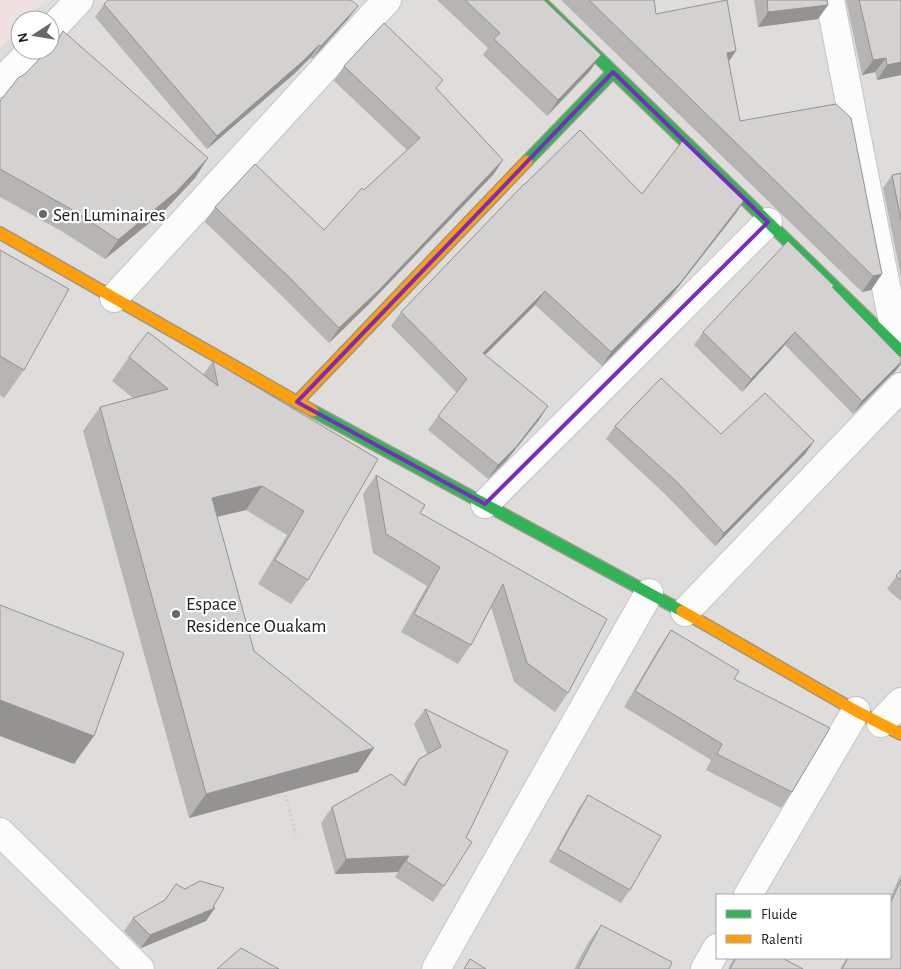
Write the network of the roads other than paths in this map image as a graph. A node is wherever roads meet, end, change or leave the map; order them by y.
1 (79, 0) edge
2 (387, 0) edge
3 (539, 0) edge
4 (830, 0) edge
5 (60, 20) edge
6 (23, 60) edge
7 (613, 72) junction
8 (0, 84) edge
9 (768, 222) junction
10 (0, 233) edge
11 (114, 298) junction
12 (899, 350) edge
13 (901, 387) edge
14 (297, 402) junction
15 (486, 504) junction
16 (649, 593) junction
17 (685, 612) junction
18 (901, 702) edge
19 (856, 711) junction
20 (891, 729) edge
21 (0, 832) edge
22 (749, 894) edge
23 (716, 950) edge
24 (140, 969) edge
25 (436, 969) edge
26 (705, 969) edge

1 - 5 street
2 - 11 street
3 - 7 street
4 - 12 street
6 - 8 street
7 - 9 street
7 - 14 street
9 - 12 street
9 - 15 street
10 - 11 street
11 - 14 street
13 - 17 street
14 - 15 street
15 - 16 street
16 - 17 street
16 - 25 street
17 - 19 street
18 - 20 street
19 - 20 street
19 - 22 street
21 - 24 street
23 - 26 street

